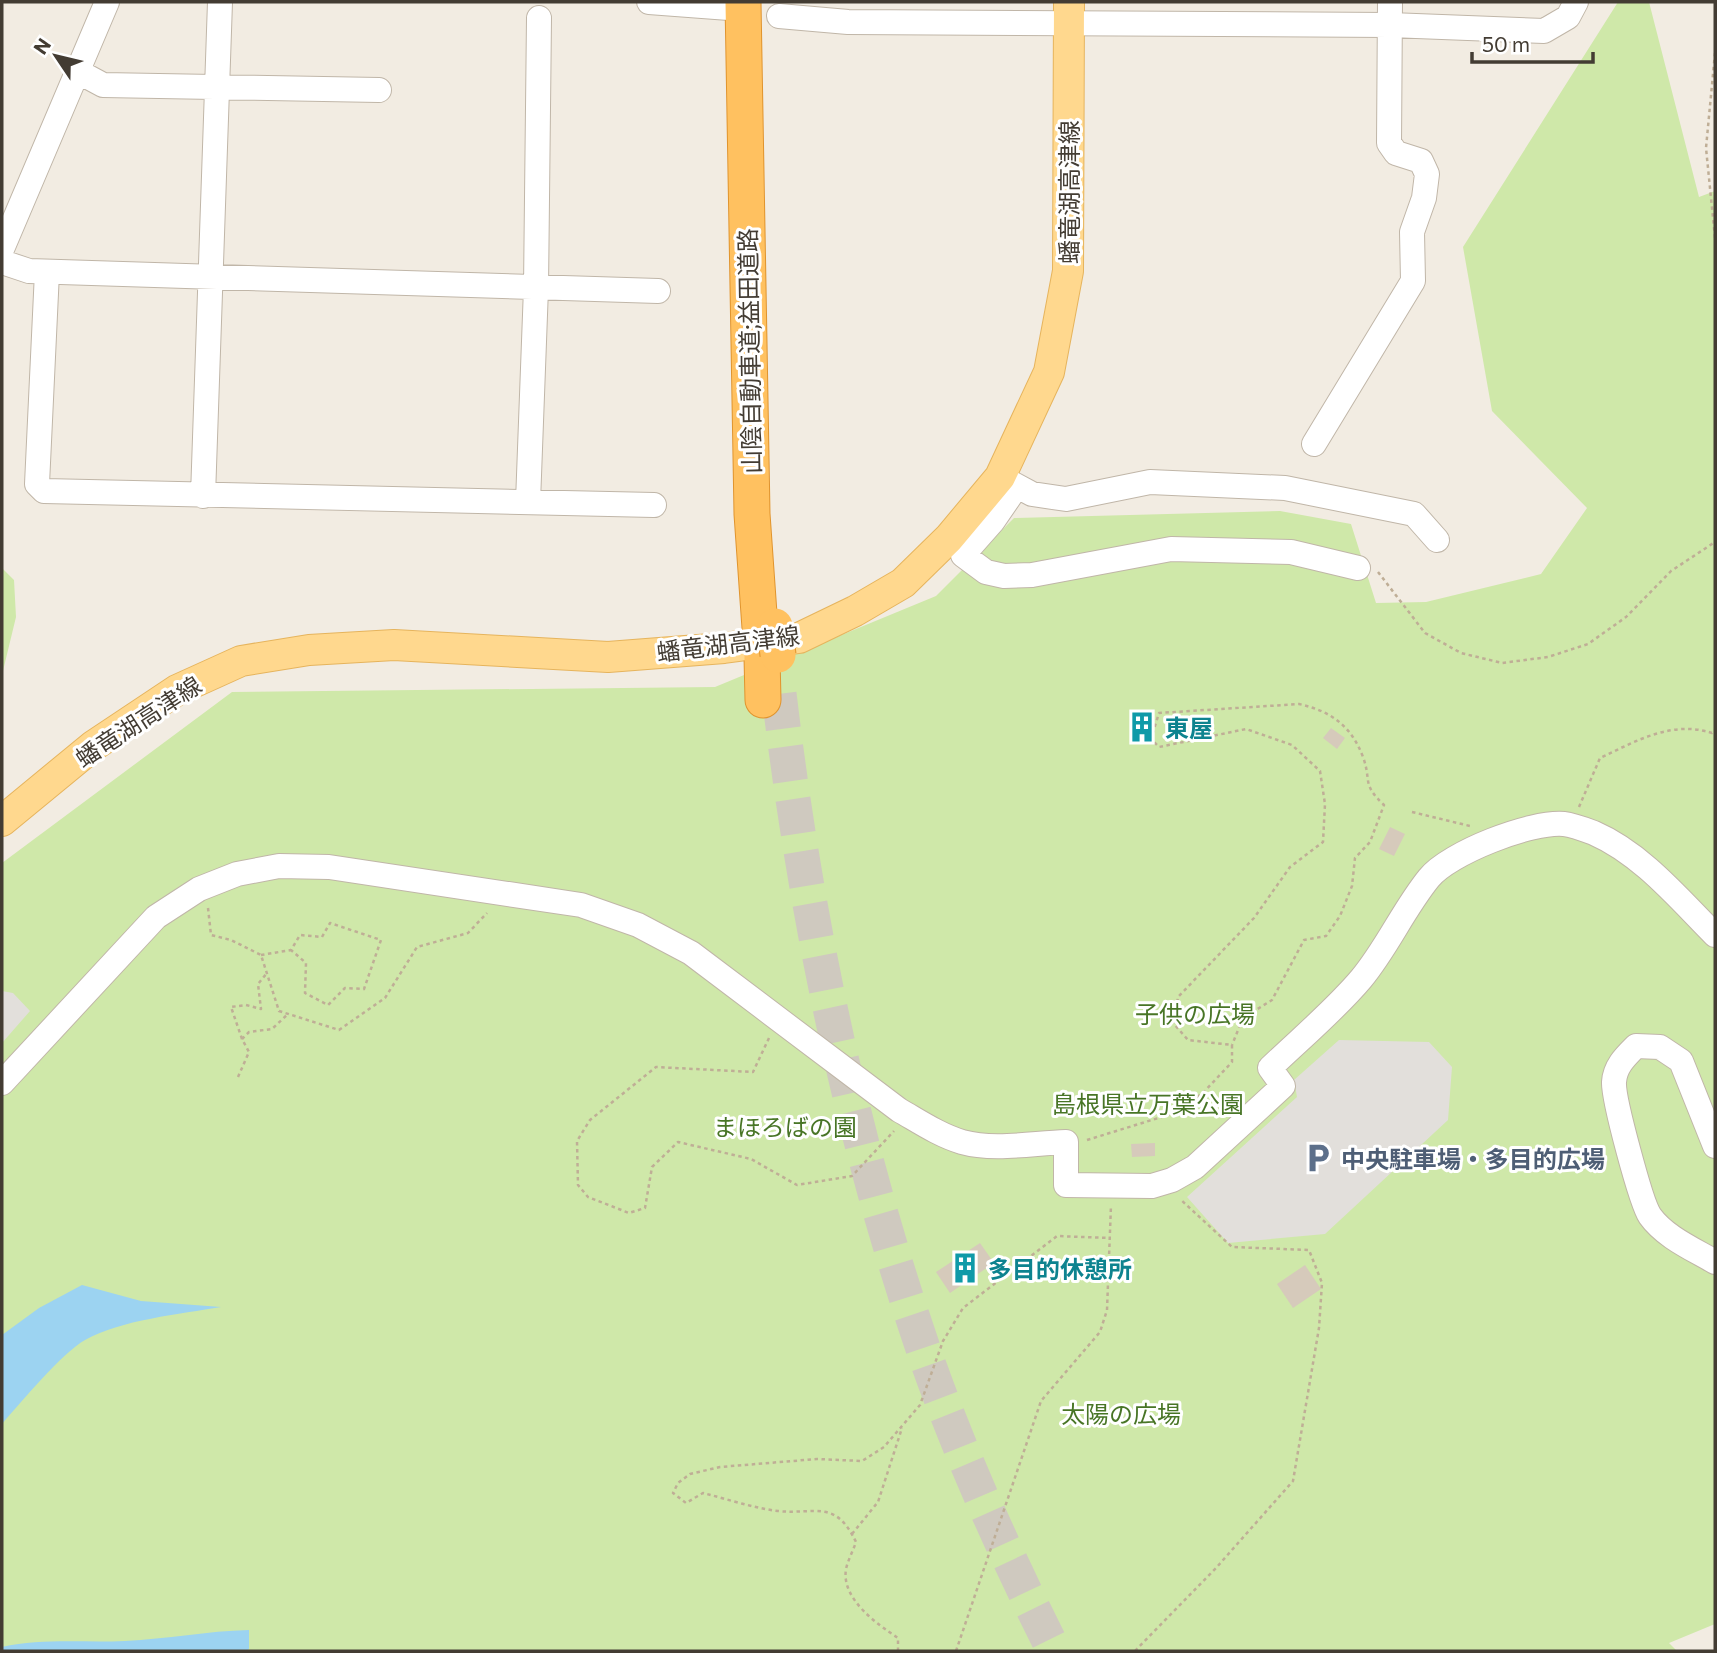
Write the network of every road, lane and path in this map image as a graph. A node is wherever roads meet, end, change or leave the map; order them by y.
1 (107, 2) edge
2 (220, 2) edge
3 (649, 2) edge
4 (1576, 2) edge
5 (691, 3) edge
6 (752, 7) edge
7 (848, 12) edge
8 (1069, 12) edge
9 (1390, 13) edge
10 (540, 18) dead end
11 (1715, 53) edge
12 (77, 71) junction
13 (218, 85) junction
14 (379, 90) dead end
15 (1715, 238) edge
16 (2, 249) edge
17 (2, 262) edge
18 (47, 272) junction
19 (212, 278) junction
20 (536, 288) junction
21 (658, 291) dead end
22 (1314, 444) dead end
23 (1009, 482) junction
24 (203, 496) junction
25 (528, 502) junction
26 (654, 505) dead end
27 (1437, 540) dead end
28 (1715, 542) edge
29 (1358, 568) joint
30 (771, 697) tunnel mouth
31 (1714, 733) edge
32 (1578, 808) dead end
33 (1412, 812) dead end
34 (2, 821) edge
35 (1476, 828) dead end
36 (208, 904) dead end
37 (487, 913) dead end
38 (1715, 935) edge
39 (291, 950) junction
40 (261, 955) junction
41 (267, 973) junction
42 (288, 1014) junction
43 (774, 1028) dead end
44 (242, 1039) junction
45 (1232, 1045) junction
46 (238, 1077) dead end
47 (2, 1083) edge
48 (898, 1126) dead end
49 (1066, 1142) junction
50 (1715, 1146) edge
51 (1111, 1186) junction
52 (1179, 1198) dead end
53 (1110, 1238) junction
54 (1715, 1262) edge
55 (903, 1425) junction
56 (852, 1534) junction
57 (898, 1651) edge
58 (956, 1651) edge
59 (1135, 1651) edge

1 - 12 street
2 - 13 street
3 - 5 street
4 - 9 street
5 - 6 street
6 - 7 street
6 - 30 highway, 山陰自動車道;益田道路
7 - 8 street
8 - 9 street
8 - 23 main road, 蟠竜湖高津線
9 - 22 street
10 - 20 street
11 - 15 path
12 - 13 street
12 - 16 street
13 - 14 street
13 - 19 street
17 - 18 street
18 - 19 street
18 - 24 street
19 - 20 street
19 - 24 street
20 - 21 street
20 - 25 street
23 - 27 street
23 - 29 street
23 - 34 main road, 蟠竜湖高津線
24 - 25 street
25 - 26 street
28 - 29 path
31 - 32 path
33 - 35 path
36 - 40 path
37 - 42 path
38 - 51 street
39 - 39 path
39 - 40 path
40 - 41 path
41 - 42 path
41 - 44 path
42 - 44 path
43 - 48 path
44 - 46 path
45 - 45 path
45 - 49 path
47 - 49 street
49 - 51 street
50 - 54 street
51 - 53 path
52 - 59 path
53 - 55 path
53 - 58 path
55 - 56 path
55 - 56 path
56 - 57 path

